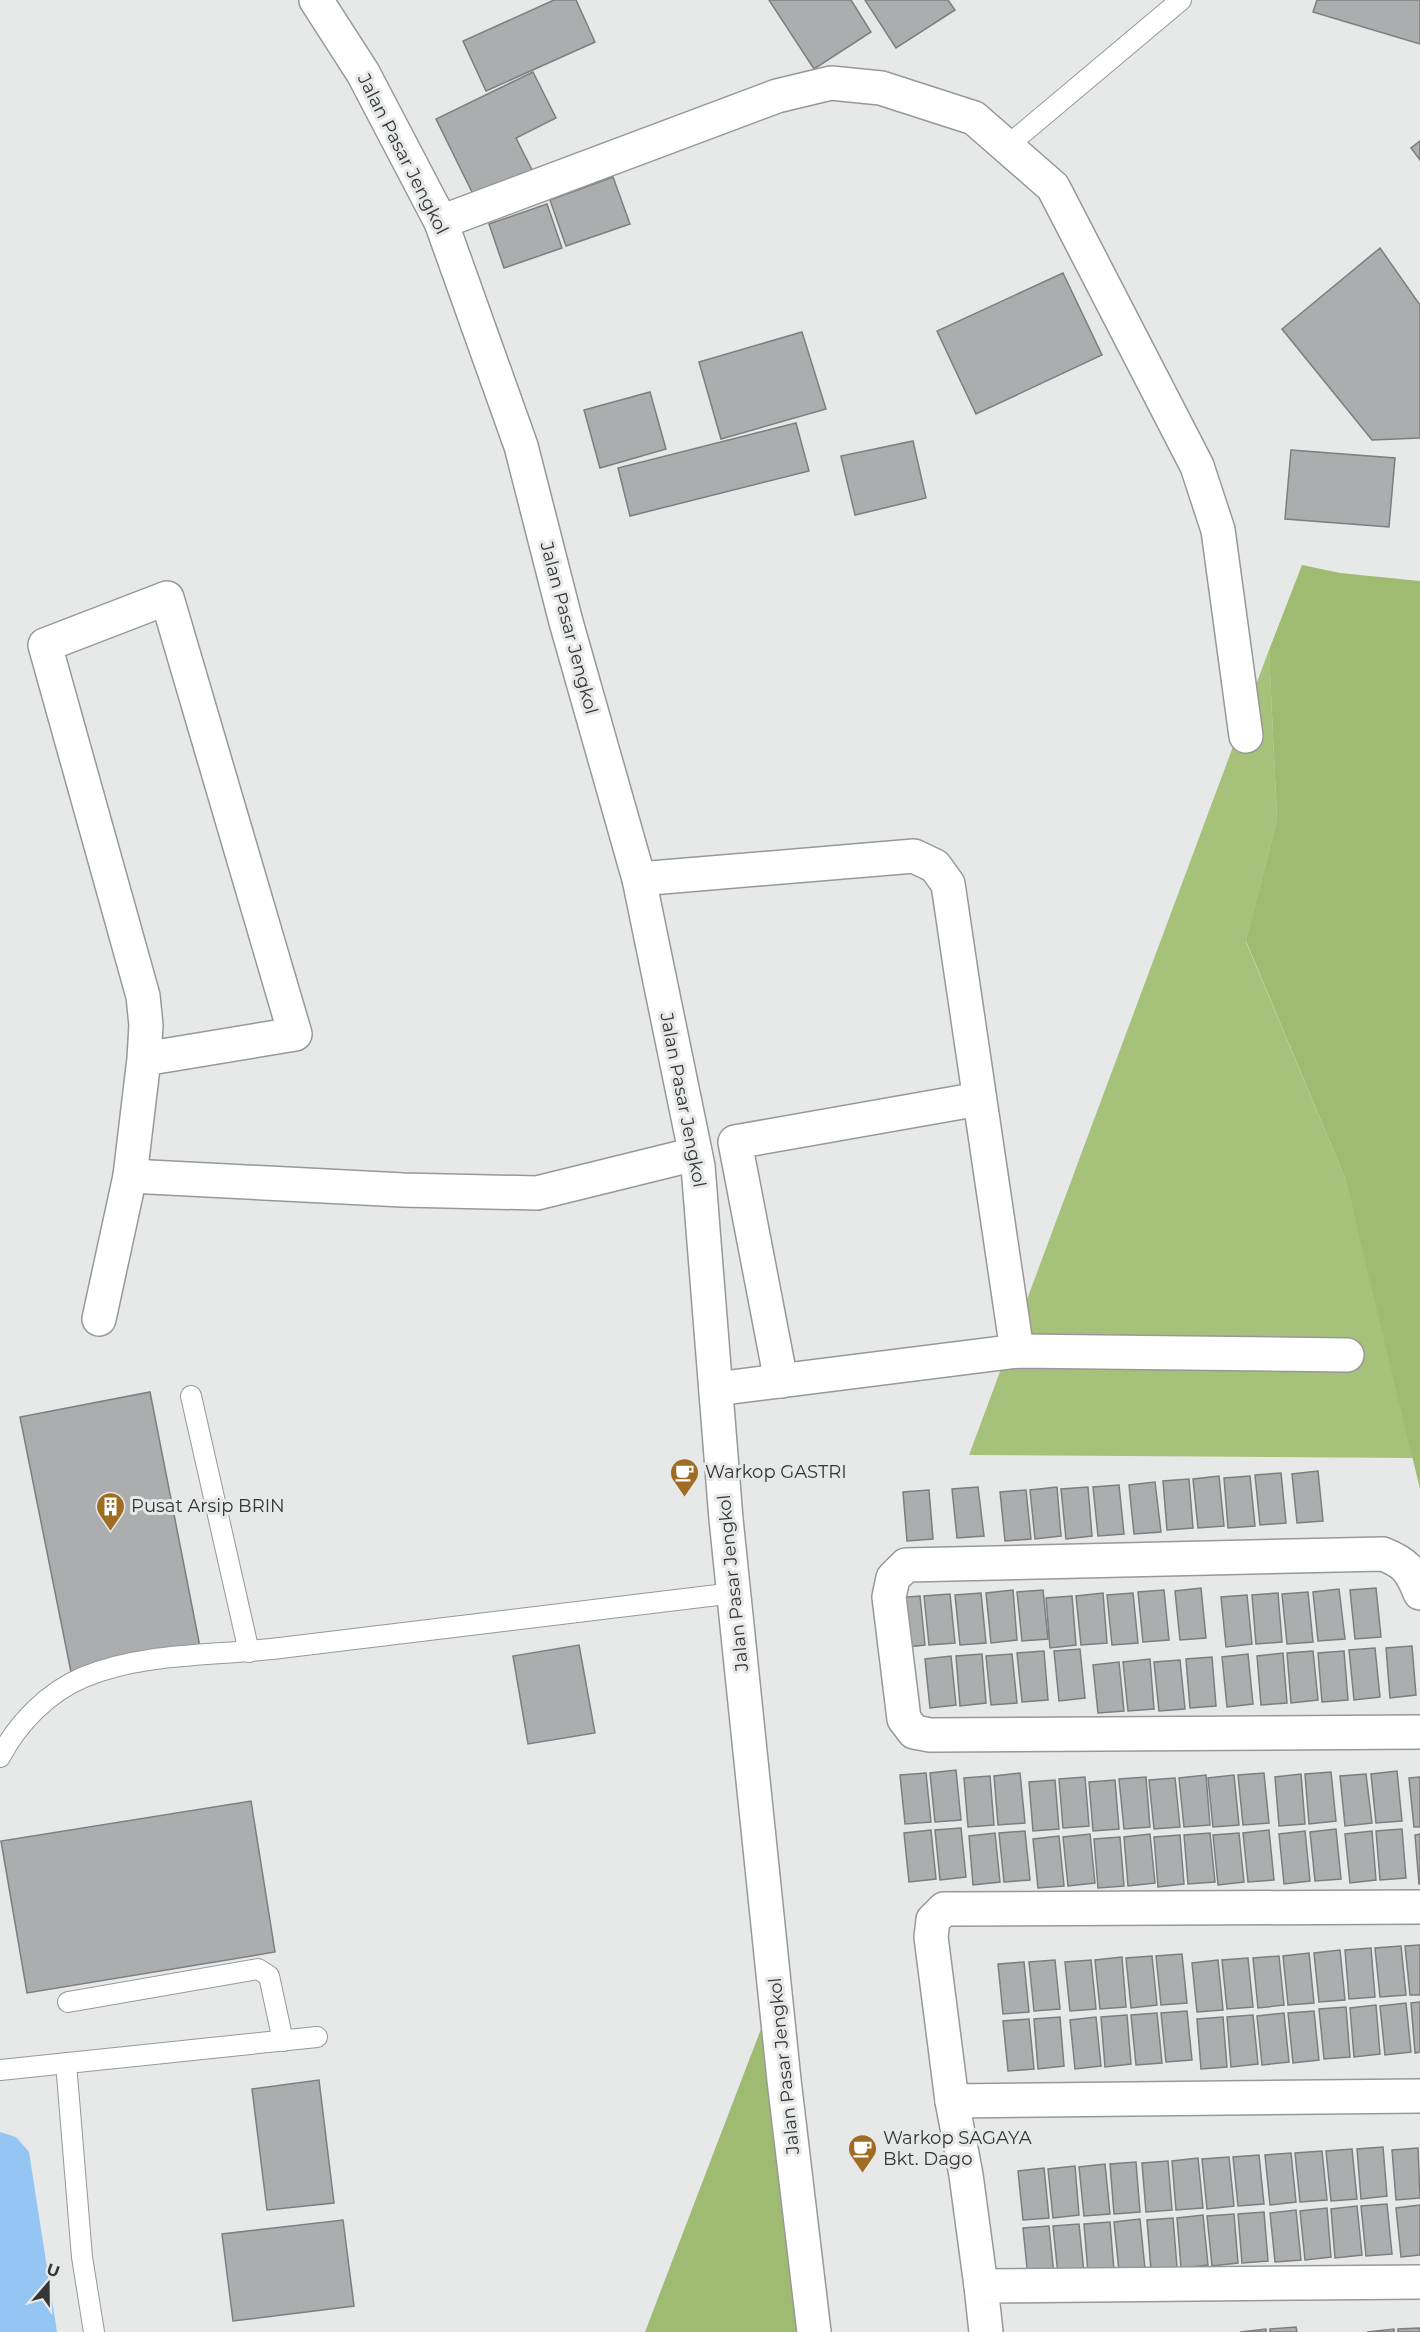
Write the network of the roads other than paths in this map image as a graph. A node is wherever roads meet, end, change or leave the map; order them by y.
1 (316, 0) edge
2 (1181, 0) edge
3 (1006, 147) junction
4 (441, 222) junction
5 (1246, 736) dead end
6 (639, 879) junction
7 (144, 1059) junction
8 (979, 1099) junction
9 (695, 1154) junction
10 (130, 1176) junction
11 (99, 1319) dead end
12 (1017, 1351) junction
13 (1347, 1355) dead end
14 (781, 1381) junction
15 (716, 1389) junction
16 (191, 1396) dead end
17 (734, 1593) junction
18 (1420, 1593) edge
19 (249, 1652) junction
20 (1420, 1732) edge
21 (0, 1757) edge
22 (1420, 1907) edge
23 (68, 2002) dead end
24 (317, 2037) dead end
25 (283, 2041) junction
26 (66, 2063) junction
27 (0, 2070) edge
28 (1420, 2096) edge
29 (952, 2101) junction
30 (1420, 2282) edge
31 (981, 2286) junction
32 (93, 2332) edge
33 (814, 2332) edge
34 (986, 2332) edge

1 - 4 street, Jalan Pasar Jengkol
2 - 3 lane
3 - 4 street
3 - 5 street
4 - 6 street, Jalan Pasar Jengkol
6 - 8 street
6 - 9 street, Jalan Pasar Jengkol
7 - 7 street
7 - 10 street
8 - 12 street
8 - 14 street
9 - 10 street
9 - 15 street, Jalan Pasar Jengkol
10 - 11 street
12 - 13 street
12 - 14 street
14 - 15 street
15 - 17 street, Jalan Pasar Jengkol
16 - 19 lane
17 - 19 lane
17 - 33 street, Jalan Pasar Jengkol
18 - 20 street
19 - 21 lane
22 - 29 street
23 - 25 lane
24 - 25 lane
25 - 26 lane
26 - 27 lane
26 - 32 lane
28 - 29 street
29 - 31 street
30 - 31 street
31 - 34 street

